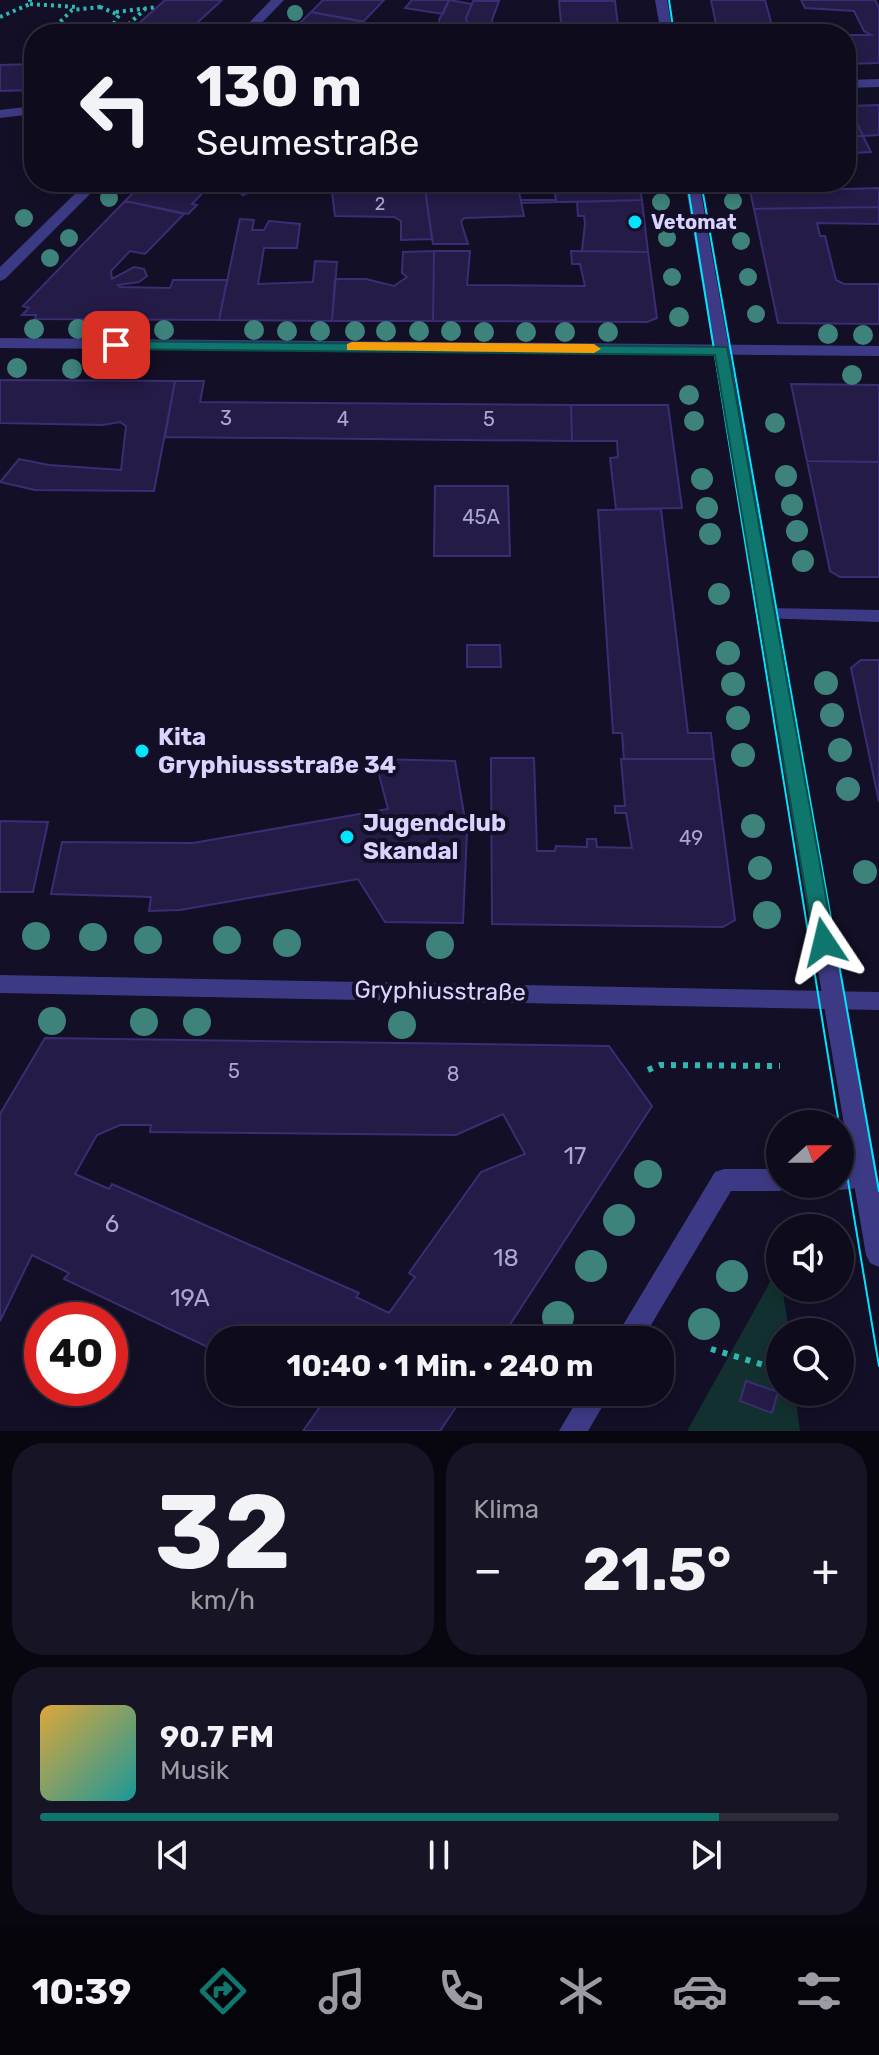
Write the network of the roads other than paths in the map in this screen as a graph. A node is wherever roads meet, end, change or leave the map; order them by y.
1 (278, 0) edge
2 (661, 0) edge
3 (254, 24) edge
4 (665, 24) edge
5 (879, 83) edge
6 (856, 84) edge
7 (24, 111) edge
8 (0, 114) edge
9 (0, 120) edge
10 (24, 121) edge
11 (85, 192) edge
12 (694, 192) edge
13 (0, 276) edge
14 (0, 343) edge
15 (722, 350) junction
16 (879, 351) edge
17 (768, 614) junction
18 (879, 616) edge
19 (0, 984) edge
20 (833, 1000) junction
21 (879, 1001) edge
22 (845, 1110) edge
23 (766, 1180) edge
24 (854, 1181) edge
25 (879, 1255) edge
26 (635, 1326) edge
27 (588, 1406) edge
28 (573, 1431) edge

1 - 3 street
2 - 4 street
5 - 6 street
7 - 8 street
9 - 10 street
11 - 13 street
12 - 15 street
14 - 15 street
15 - 16 street
15 - 17 street
17 - 18 street
17 - 20 street
19 - 20 street, Gryphiusstraße
20 - 21 street, Gryphiusstraße
20 - 22 street
23 - 26 street
24 - 25 street
27 - 28 street

